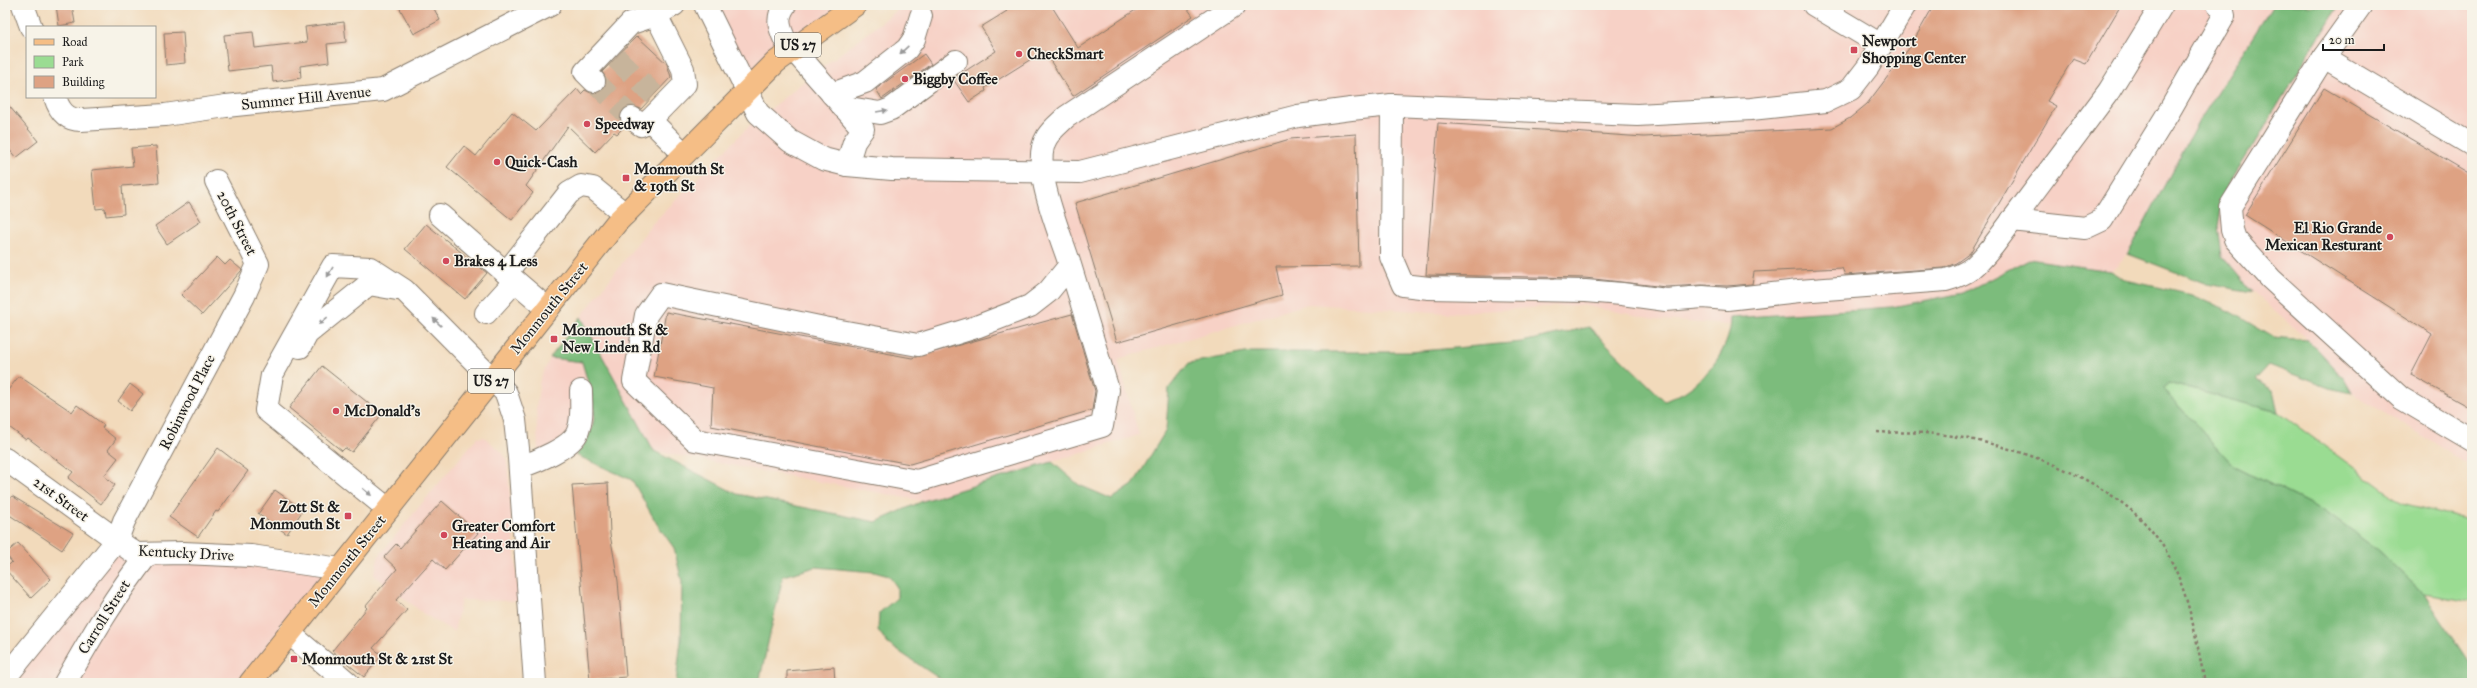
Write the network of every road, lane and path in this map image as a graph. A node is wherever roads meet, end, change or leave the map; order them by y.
1 (23, 5) edge
2 (550, 5) edge
3 (705, 5) edge
4 (785, 5) edge
5 (855, 5) edge
6 (1234, 5) edge
7 (1814, 5) edge
8 (1905, 5) edge
9 (2162, 5) edge
10 (2218, 5) edge
11 (2361, 5) edge
12 (665, 10) edge
13 (920, 16) dead end
14 (30, 26) edge
15 (1881, 45) junction
16 (793, 48) junction
17 (2324, 57) junction
18 (956, 61) dead end
19 (594, 81) tunnel mouth
20 (746, 91) junction
21 (55, 98) edge
22 (838, 100) junction
23 (1392, 105) junction
24 (2472, 145) edge
25 (684, 154) junction
26 (847, 165) junction
27 (1042, 170) junction
28 (216, 181) dead end
29 (625, 214) junction
30 (440, 215) dead end
31 (2012, 220) junction
32 (258, 264) joint
33 (1070, 265) junction
34 (511, 277) junction
35 (404, 290) junction
36 (548, 309) junction
37 (486, 313) dead end
38 (493, 378) junction
39 (581, 391) dead end
40 (1877, 432) dead end
41 (2472, 440) edge
42 (5, 459) edge
43 (520, 466) junction
44 (342, 472) junction
45 (388, 509) junction
46 (117, 540) junction
47 (148, 554) junction
48 (340, 568) junction
49 (289, 633) junction
50 (28, 650) junction
51 (5, 678) edge
52 (21, 683) edge
53 (65, 683) edge
54 (250, 683) edge
55 (348, 683) edge
56 (535, 683) edge
57 (2206, 683) edge

1 - 14 street
2 - 21 street, Summer Hill Avenue
3 - 20 street
4 - 16 street
5 - 16 main road, Monmouth Street / US 27
6 - 27 street
7 - 15 street
8 - 15 street
9 - 31 street
10 - 31 street
11 - 17 street
12 - 19 street
12 - 25 street
13 -> 22 street
15 - 23 street
16 - 20 main road, Monmouth Street / US 27
16 - 22 street
17 - 24 street
17 - 41 street
22 -> 18 street
20 - 25 main road, Monmouth Street / US 27
20 - 26 street
22 - 26 street
23 - 27 street
23 - 31 street
25 - 29 main road, Monmouth Street / US 27
26 - 27 street
27 - 33 street
28 - 32 street, 20th Street
29 - 34 street
29 - 36 main road, Monmouth Street / US 27
30 - 34 street
32 - 46 street, Robinwood Place
33 - 33 street
34 - 36 street
34 - 37 street
38 -> 35 street
35 -> 44 street
35 -> 44 street
36 - 38 main road, Monmouth Street / US 27
38 - 43 street
38 - 45 main road, Monmouth Street / US 27
39 - 43 street
40 - 57 path
42 - 46 street, 21st Street
43 - 56 street
44 -> 45 street
45 - 48 main road, Monmouth Street / US 27
46 - 47 street, Kentucky Drive
46 - 50 street, Kentucky Drive
47 - 48 street, Kentucky Drive
47 - 53 street, Carroll Street
48 - 49 main road, Monmouth Street / US 27
49 - 54 main road, Monmouth Street / US 27
49 - 55 street
50 - 51 street, Kentucky Drive
50 - 52 street

